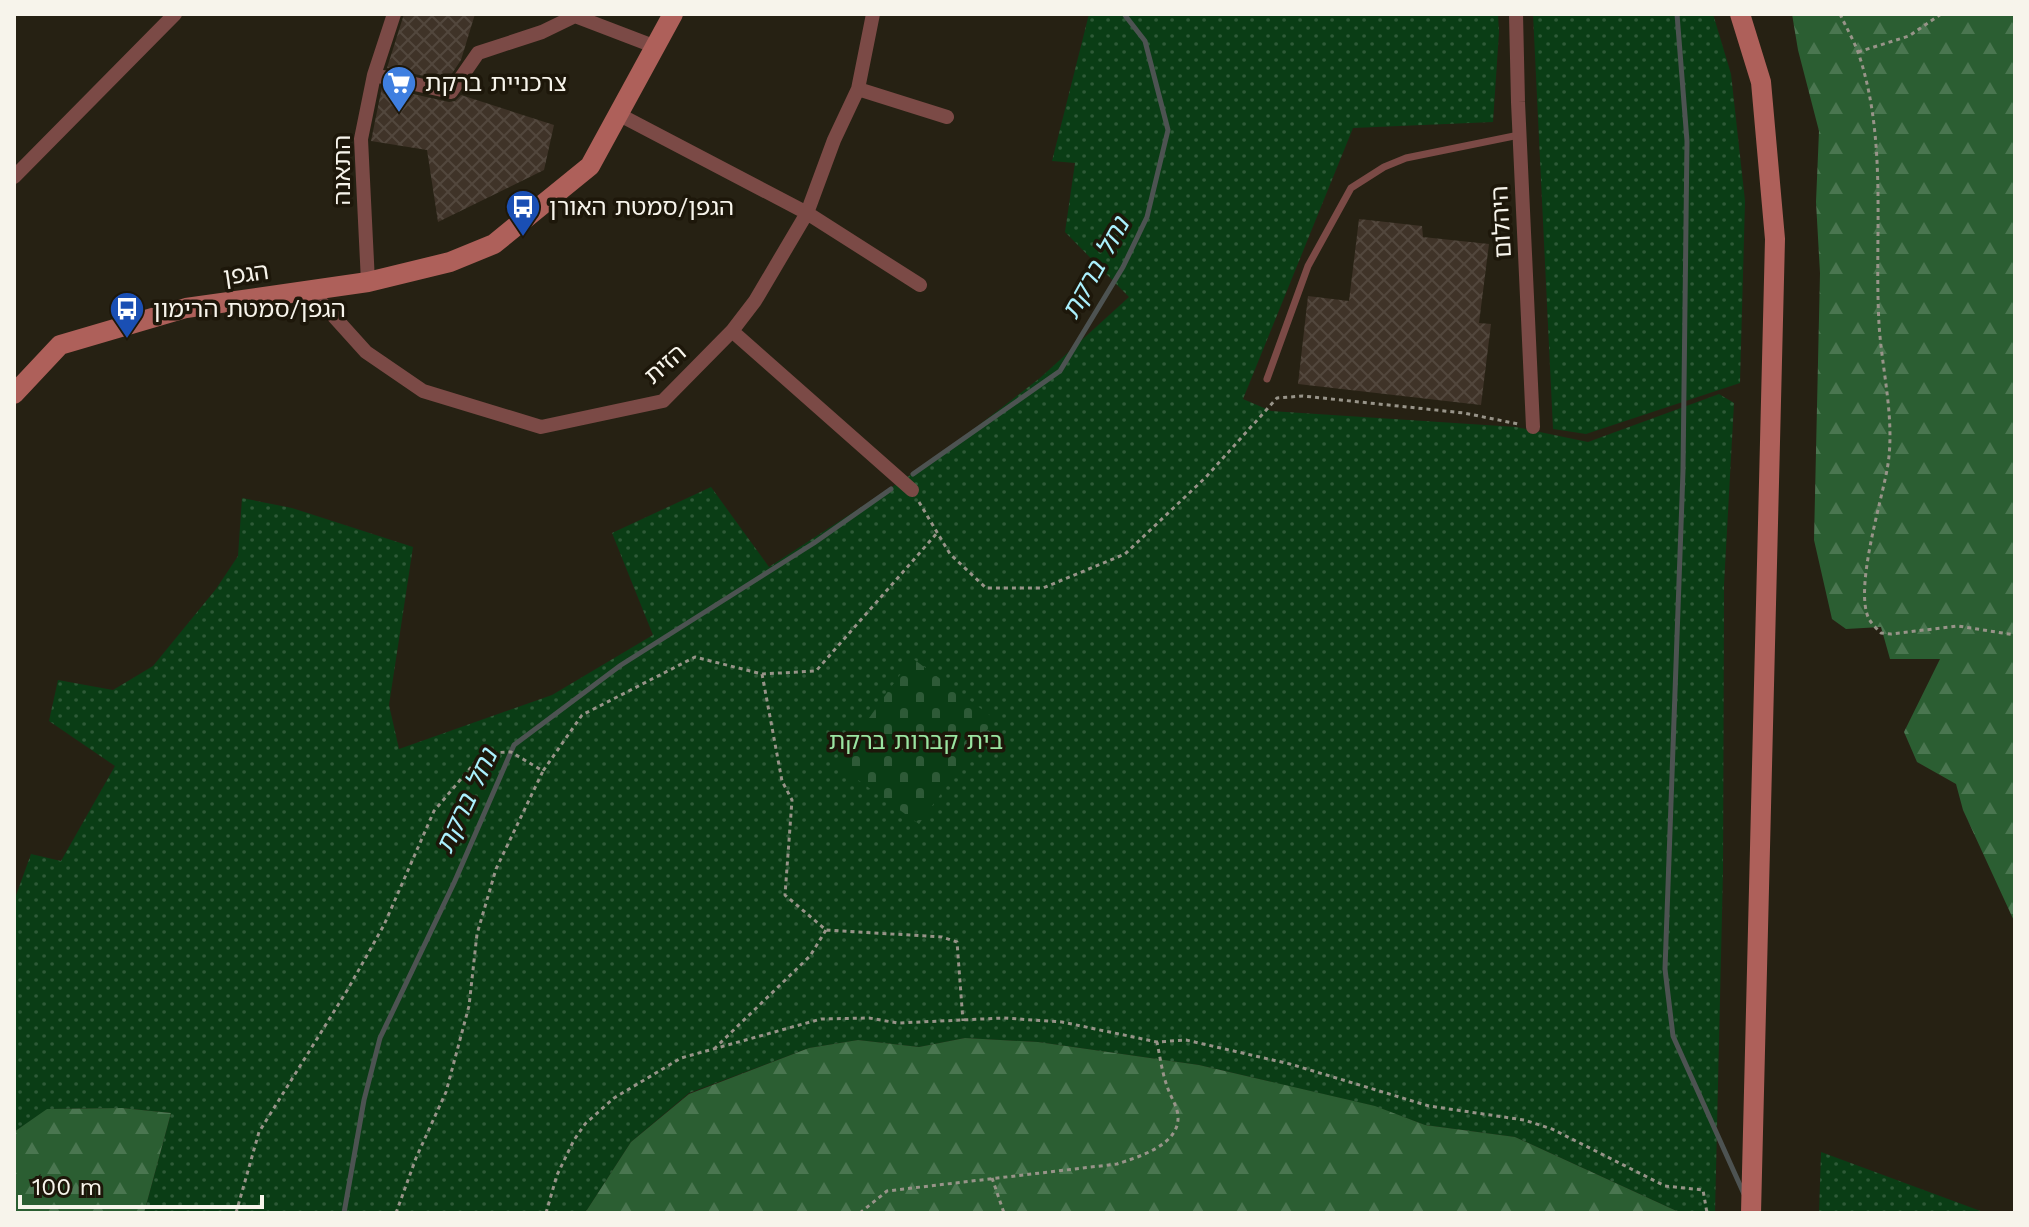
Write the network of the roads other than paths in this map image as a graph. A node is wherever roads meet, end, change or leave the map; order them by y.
1 (175, 14) edge
2 (394, 14) edge
3 (673, 14) edge
4 (873, 14) edge
5 (1516, 14) edge
6 (1740, 14) edge
7 (656, 47) junction
8 (374, 75) junction
9 (858, 89) junction
10 (618, 114) junction
11 (947, 117) dead end
12 (1519, 135) junction
13 (14, 177) edge
14 (807, 213) junction
15 (368, 282) junction
16 (920, 285) dead end
17 (311, 291) junction
18 (732, 331) junction
19 (1267, 379) dead end
20 (14, 394) edge
21 (1533, 427) road end
22 (912, 490) road end
23 (1751, 1213) edge

1 - 13 street
2 - 8 street, התאנה
3 - 7 main road, הגפן
4 - 9 street, הזית
5 - 12 street, היהלום
6 - 23 main road
7 - 8 street
7 - 10 main road, הגפן
8 - 15 street, התאנה
9 - 11 street
9 - 14 street, הזית
10 - 14 street
10 - 15 main road, הגפן
12 - 19 lane
12 - 21 street, היהלום
14 - 16 street
14 - 18 street, הזית
15 - 17 main road, הגפן
17 - 18 street, הזית
17 - 20 main road, הגפן
18 - 22 street

